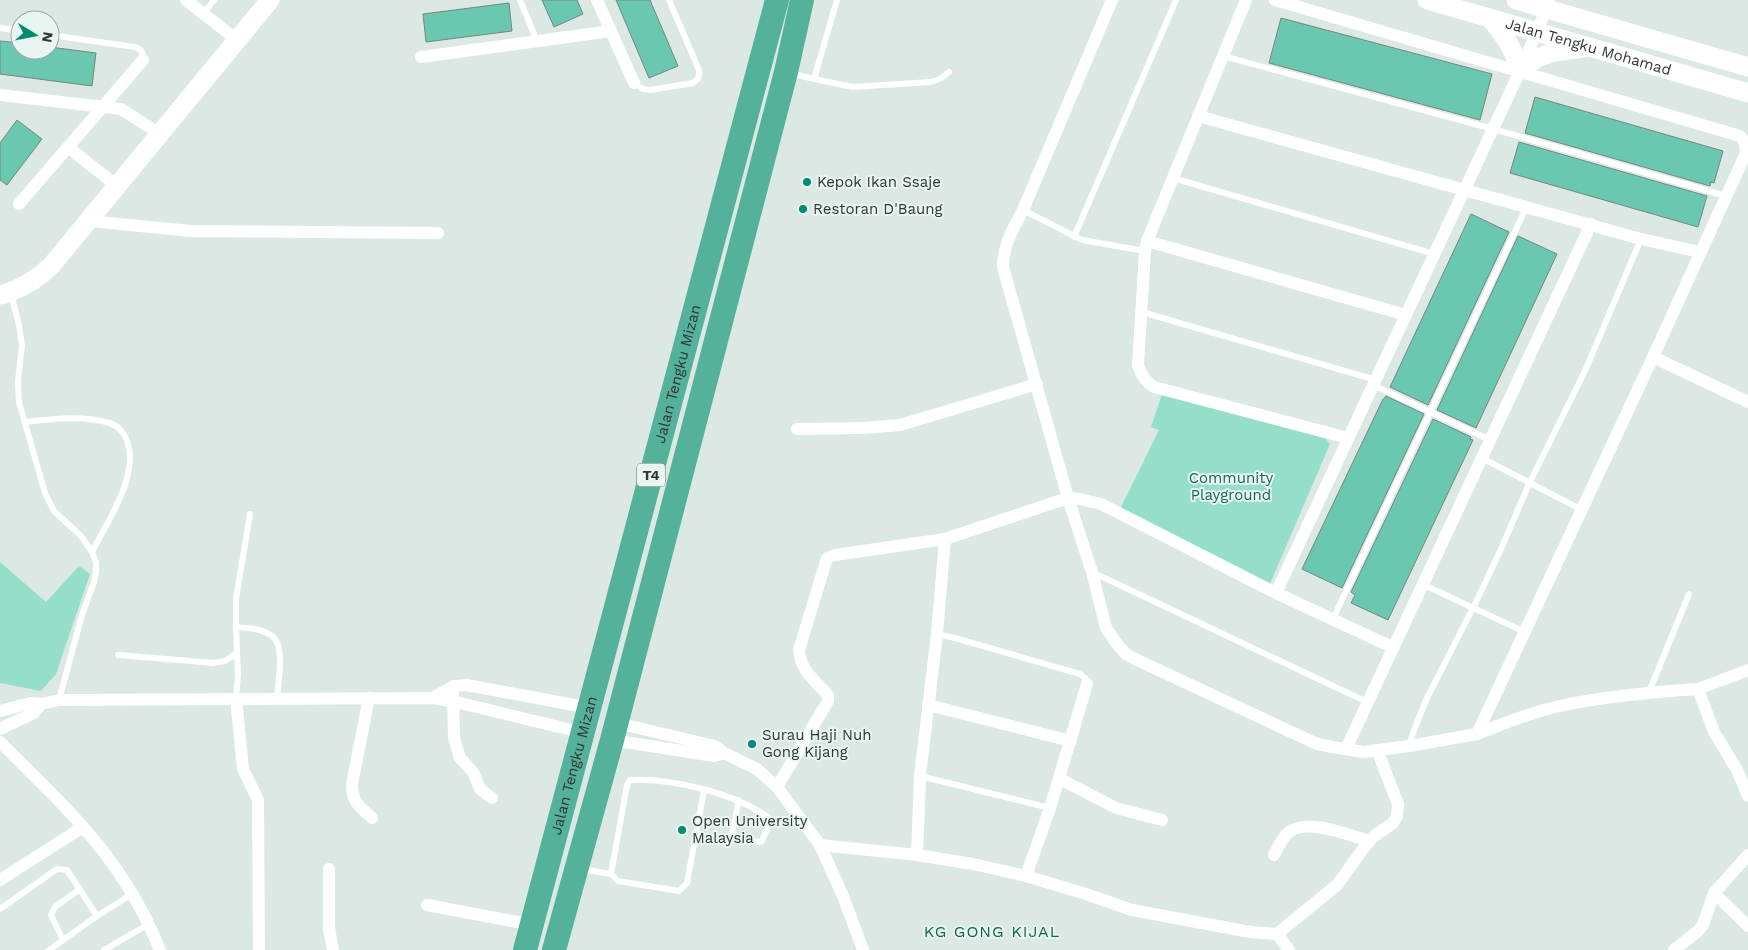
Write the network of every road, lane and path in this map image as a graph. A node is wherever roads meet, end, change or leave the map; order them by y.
1 (186, 0) edge
2 (214, 0) edge
3 (270, 0) edge
4 (520, 0) edge
5 (597, 0) edge
6 (669, 0) edge
7 (777, 0) edge
8 (802, 0) edge
9 (837, 0) edge
10 (1112, 0) edge
11 (1176, 0) edge
12 (1246, 0) edge
13 (1275, 0) edge
14 (1427, 0) edge
15 (1516, 0) edge
16 (1565, 0) edge
17 (1548, 4) edge
18 (204, 13) junction
19 (1490, 18) junction
20 (1577, 18) junction
21 (610, 31) junction
22 (1538, 32) junction
23 (60, 36) edge
24 (237, 40) junction
25 (537, 41) junction
26 (1590, 47) junction
27 (1223, 56) junction
28 (421, 57) dead end
29 (143, 60) joint
30 (1748, 67) edge
31 (1520, 71) junction
32 (786, 72) junction
33 (949, 72) dead end
34 (814, 79) junction
35 (634, 83) joint
36 (1748, 93) edge
37 (0, 95) edge
38 (104, 106) junction
39 (1198, 116) junction
40 (1493, 129) junction
41 (160, 134) junction
42 (1744, 137) edge
43 (68, 147) junction
44 (1173, 178) junction
45 (117, 186) junction
46 (1465, 188) junction
47 (1726, 196) junction
48 (19, 204) dead end
49 (1527, 206) junction
50 (1023, 210) junction
51 (89, 221) junction
52 (1591, 224) junction
53 (438, 233) dead end
54 (1074, 237) junction
55 (1641, 238) junction
56 (1146, 246) junction
57 (1700, 252) junction
58 (1434, 254) junction
59 (5, 294) edge
60 (1142, 312) junction
61 (1406, 315) junction
62 (1653, 357) junction
63 (1374, 382) junction
64 (1037, 384) junction
65 (1748, 402) edge
66 (1430, 412) junction
67 (25, 422) junction
68 (797, 429) dead end
69 (1348, 438) junction
70 (1490, 440) junction
71 (1482, 458) junction
72 (1529, 484) junction
73 (1068, 498) junction
74 (1582, 510) junction
75 (250, 514) dead end
76 (944, 540) junction
77 (92, 552) junction
78 (1092, 572) junction
79 (1422, 584) junction
80 (1276, 593) junction
81 (1689, 594) dead end
82 (1473, 607) junction
83 (1333, 620) junction
84 (236, 628) junction
85 (1525, 632) junction
86 (937, 634) junction
87 (1392, 647) junction
88 (237, 653) junction
89 (118, 655) dead end
90 (1748, 670) edge
91 (1087, 684) joint
92 (454, 686) junction
93 (1698, 689) junction
94 (1649, 692) junction
95 (369, 698) junction
96 (432, 698) junction
97 (236, 699) junction
98 (277, 699) junction
99 (59, 700) junction
100 (452, 701) junction
101 (1367, 702) junction
102 (42, 704) junction
103 (928, 705) junction
104 (590, 708) junction
105 (0, 711) edge
106 (0, 730) edge
107 (614, 732) junction
108 (584, 733) junction
109 (1477, 734) junction
110 (1071, 741) junction
111 (0, 742) edge
112 (1410, 746) junction
113 (1346, 749) junction
114 (1377, 750) junction
115 (920, 776) junction
116 (1060, 780) junction
117 (777, 787) junction
118 (704, 790) junction
119 (1748, 796) edge
120 (492, 798) dead end
121 (739, 800) junction
122 (1050, 808) junction
123 (372, 818) dead end
124 (1162, 820) dead end
125 (83, 827) junction
126 (1369, 842) junction
127 (820, 846) junction
128 (917, 855) junction
129 (1274, 855) dead end
130 (1748, 855) edge
131 (329, 869) dead end
132 (577, 869) junction
133 (611, 874) junction
134 (1026, 876) junction
135 (0, 880) edge
136 (80, 889) junction
137 (1714, 893) junction
138 (132, 894) junction
139 (427, 905) dead end
140 (0, 909) edge
141 (97, 916) junction
142 (149, 924) junction
143 (533, 924) junction
144 (1748, 926) edge
145 (1277, 934) junction
146 (63, 940) junction
147 (49, 950) edge
148 (104, 950) edge
149 (160, 950) edge
150 (259, 950) edge
151 (333, 950) edge
152 (526, 950) edge
153 (554, 950) edge
154 (864, 950) edge
155 (1289, 950) edge
156 (1674, 950) edge

1 - 18 street
2 - 18 lane
3 - 24 main road
4 - 25 lane
5 - 21 street
6 - 35 lane
7 - 104 highway, Jalan Tengku Mizan / T4
8 - 32 highway, Jalan Tengku Mizan / T4
9 - 34 lane
10 - 50 street
11 - 54 lane
12 - 27 street
13 - 31 street
14 - 19 main road, Jalan Tengku Mohamad
15 - 17 main road, Jalan Tengku Mohamad
16 - 20 main road
17 - 20 main road, Jalan Tengku Mohamad
17 - 22 street
18 - 24 street
19 - 22 main road, Jalan Tengku Mohamad
19 - 31 main road
20 - 30 main road, Jalan Tengku Mohamad
21 - 25 street
21 - 35 street
22 - 26 main road, Jalan Tengku Mohamad
22 - 31 street
23 - 29 lane
24 - 41 main road
25 - 28 street
26 - 31 main road
26 - 36 main road, Jalan Tengku Mohamad
27 - 39 street
27 - 40 lane
29 - 38 street
31 - 40 street
31 - 42 street
32 - 34 lane
32 - 107 highway, Jalan Tengku Mizan / T4
33 - 34 lane
37 - 38 street
38 - 41 street
38 - 43 street
39 - 44 street
39 - 46 street
40 - 46 street
40 - 47 lane
41 - 45 main road
42 - 47 street
43 - 45 street
43 - 48 street
44 - 56 street
44 - 58 lane
45 - 51 main road
46 - 49 street
46 - 58 street
47 - 57 street
49 - 52 street
49 - 66 lane
50 - 54 lane
50 - 64 street
51 - 53 street
51 - 59 main road
52 - 55 street
52 - 70 street
54 - 56 lane
55 - 57 street
55 - 72 lane
56 - 60 street
56 - 61 street
57 - 62 street
58 - 61 street
59 - 67 lane
60 - 63 lane
60 - 69 street
61 - 63 street
62 - 65 street
62 - 74 street
63 - 66 lane
63 - 69 street
64 - 68 street
64 - 73 street
66 - 70 lane
66 - 83 lane
67 - 77 lane
67 - 77 lane
69 - 80 street
70 - 71 street
71 - 72 lane
71 - 79 street
72 - 74 lane
72 - 82 lane
73 - 76 street
73 - 78 street
73 - 80 street
74 - 85 street
75 - 84 lane
76 - 86 street
76 - 117 street
77 - 99 lane
78 - 101 lane
78 - 113 street
79 - 82 lane
79 - 87 street
80 - 83 street
81 - 94 lane
82 - 85 lane
82 - 112 lane
83 - 87 street
84 - 88 lane
84 - 98 lane
85 - 109 street
86 - 91 lane
86 - 103 street
87 - 101 street
88 - 89 lane
88 - 97 lane
90 - 93 street
91 - 110 street
92 - 96 street
92 - 100 street
92 - 104 street
93 - 94 street
93 - 119 street
94 - 109 street
95 - 96 street
95 - 98 street
95 - 123 street
96 - 100 street
97 - 98 street
97 - 99 street
97 - 150 street
99 - 102 street
100 - 108 street
100 - 120 street
101 - 113 street
102 - 105 street
102 - 106 street
103 - 110 street
103 - 115 street
104 - 108 highway, Jalan Tengku Mizan / T4
107 - 117 street
107 - 132 highway, Jalan Tengku Mizan / T4
108 - 143 highway, Jalan Tengku Mizan / T4
109 - 112 street
110 - 116 street
111 - 125 street
112 - 114 street
113 - 114 street
114 - 126 street
115 - 122 lane
115 - 128 street
116 - 122 street
116 - 124 street
117 - 127 street
118 - 121 lane
118 - 133 lane
118 - 133 lane
121 - 121 lane
122 - 134 street
125 - 135 street
125 - 138 street
126 - 129 street
126 - 145 street
127 - 128 street
127 - 154 street
128 - 134 street
130 - 137 street
131 - 151 street
132 - 133 lane
132 - 153 highway, Jalan Tengku Mizan / T4
134 - 145 street
136 - 140 lane
136 - 141 lane
136 - 146 lane
137 - 144 street
137 - 156 street
138 - 141 lane
138 - 142 street
139 - 143 street
141 - 146 lane
142 - 148 lane
142 - 149 street
143 - 152 highway, Jalan Tengku Mizan / T4
145 - 155 street
146 - 147 lane

